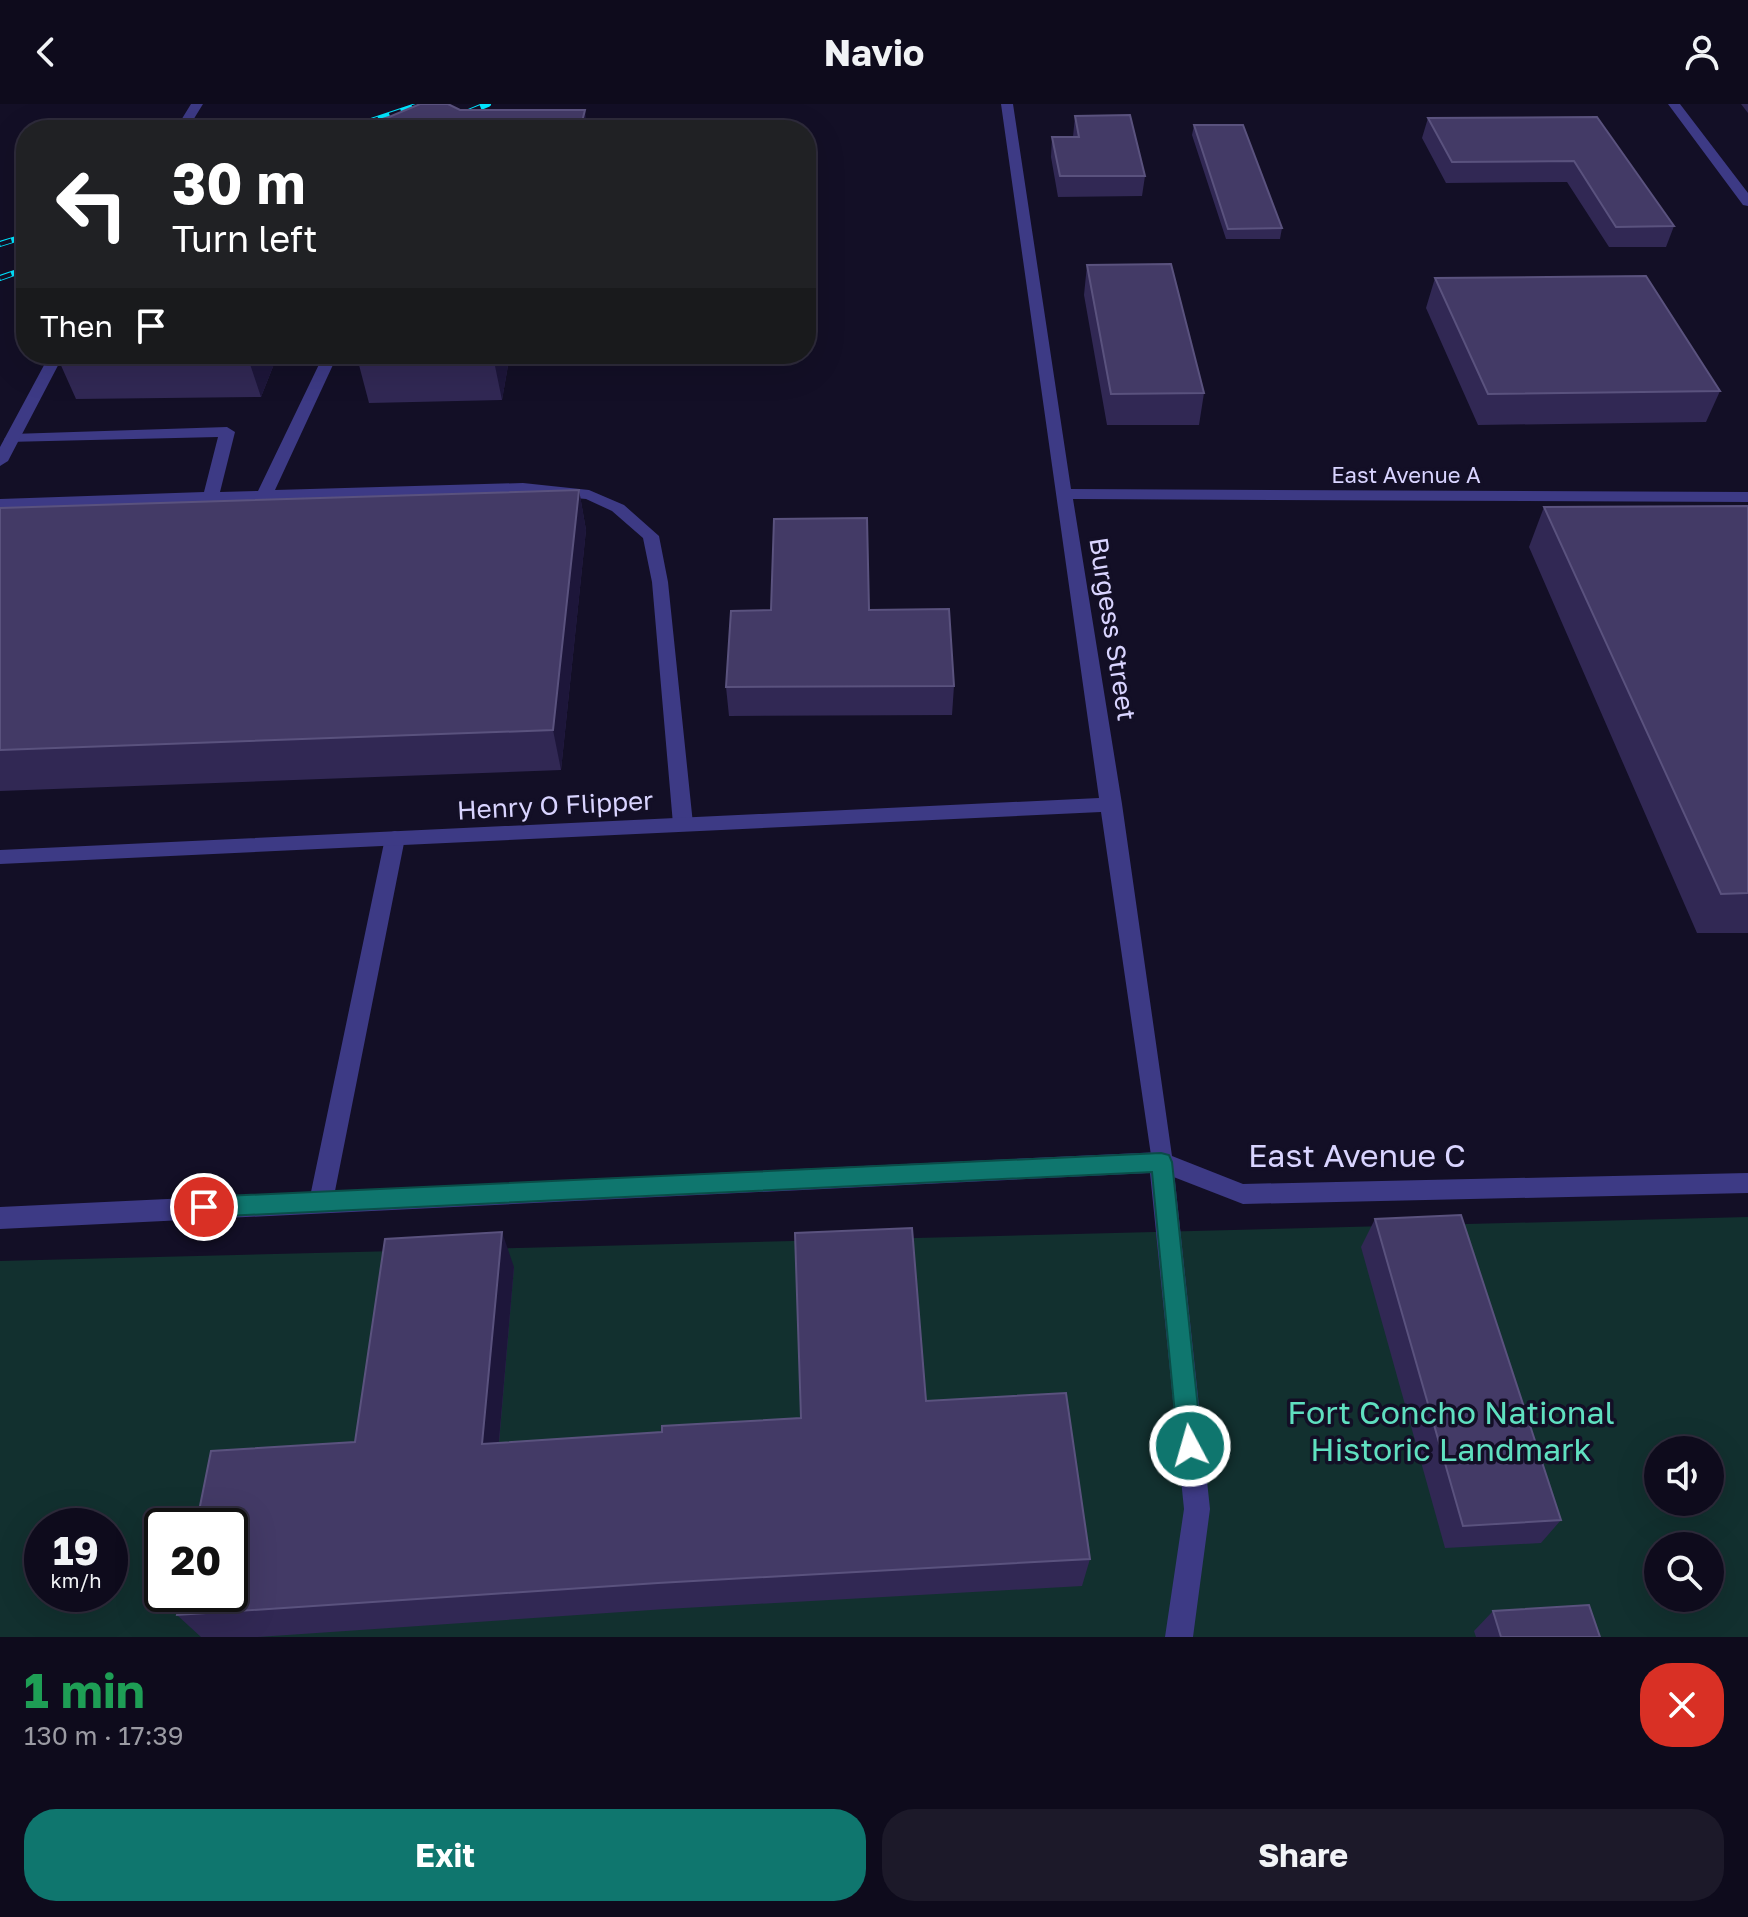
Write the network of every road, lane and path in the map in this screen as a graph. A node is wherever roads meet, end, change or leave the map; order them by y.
1 (1007, 104) edge
2 (1674, 104) edge
3 (1748, 202) edge
4 (52, 364) edge
5 (326, 364) edge
6 (12, 439) junction
7 (0, 461) edge
8 (1063, 494) junction
9 (264, 496) junction
10 (211, 497) junction
11 (1748, 497) edge
12 (0, 504) edge
13 (1112, 804) junction
14 (683, 824) junction
15 (395, 838) junction
16 (0, 857) edge
17 (1161, 1162) junction
18 (1748, 1183) edge
19 (321, 1201) junction
20 (0, 1218) edge
21 (1179, 1637) edge

1 - 8 street, Burgess Street
2 - 3 street
4 - 6 street
5 - 9 street
6 - 7 street
6 - 10 street
8 - 11 street, East Avenue A
8 - 13 street, Burgess Street
9 - 10 street
9 - 14 street
10 - 12 street
13 - 14 street, Henry O Flipper
13 - 17 street, Burgess Street
14 - 15 street, Henry O Flipper
15 - 16 street, Henry O Flipper
15 - 19 street
17 - 18 street, East Avenue C
17 - 19 street
17 - 21 street
19 - 20 street

